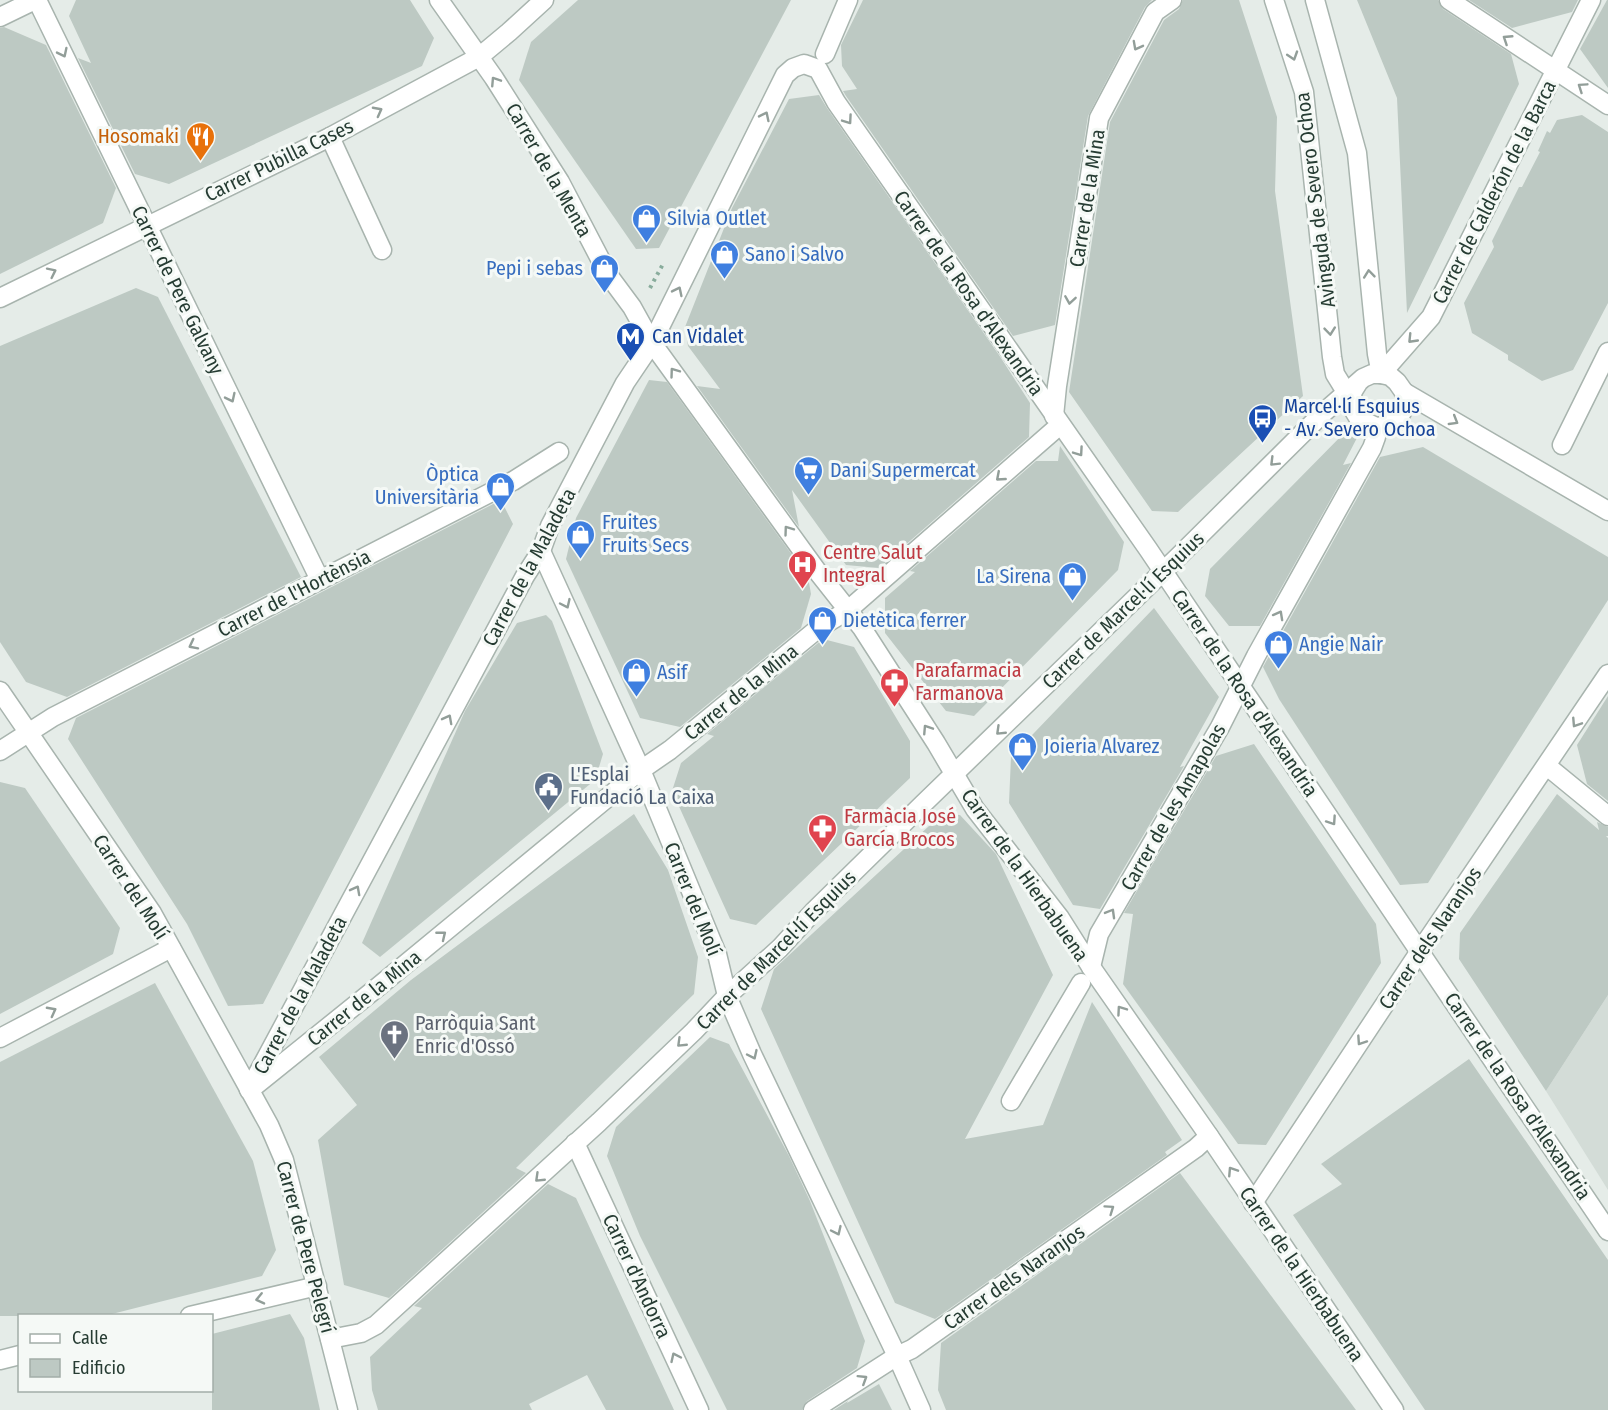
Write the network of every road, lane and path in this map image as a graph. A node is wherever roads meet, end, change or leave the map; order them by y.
1 (36, 0) edge
2 (439, 0) edge
3 (544, 0) edge
4 (848, 0) edge
5 (1172, 0) edge
6 (1274, 0) edge
7 (1315, 0) edge
8 (1449, 0) edge
9 (1591, 0) edge
10 (0, 17) edge
11 (478, 57) junction
12 (822, 62) junction
13 (1556, 69) junction
14 (1608, 105) edge
15 (330, 137) junction
16 (147, 225) junction
17 (382, 250) dead end
18 (663, 264) dead end
19 (650, 288) dead end
20 (0, 298) edge
21 (652, 343) junction
22 (1608, 352) edge
23 (1381, 374) junction
24 (1352, 392) junction
25 (1404, 392) junction
26 (1057, 421) junction
27 (1376, 427) junction
28 (1562, 445) dead end
29 (559, 452) dead end
30 (1608, 511) edge
31 (541, 551) junction
32 (1163, 571) junction
33 (320, 580) junction
34 (847, 611) junction
35 (1608, 674) edge
36 (1241, 686) junction
37 (0, 692) edge
38 (28, 732) junction
39 (0, 751) edge
40 (1547, 766) junction
41 (641, 770) junction
42 (955, 774) junction
43 (1608, 816) edge
44 (171, 948) junction
45 (1420, 951) junction
46 (1090, 967) junction
47 (1081, 983) dead end
48 (727, 996) junction
49 (0, 1038) edge
50 (249, 1090) junction
51 (1011, 1101) dead end
52 (1209, 1136) junction
53 (575, 1143) junction
54 (1253, 1203) junction
55 (1608, 1231) edge
56 (317, 1286) junction
57 (198, 1314) edge
58 (330, 1339) junction
59 (18, 1356) edge
60 (897, 1356) junction
61 (0, 1360) edge
62 (348, 1410) edge
63 (699, 1410) edge
64 (813, 1410) edge
65 (921, 1410) edge
66 (1394, 1410) edge

1 - 10 street
1 -> 16 street, Carrer de Pere Galvany
2 - 11 street, Carrer de la Menta
3 - 11 street, Carrer Pubilla Cases
4 - 12 street
5 -> 26 street, Carrer de la Mina
6 -> 24 street, Avinguda de Severo Ochoa
23 -> 7 street, Avinguda de Severo Ochoa
13 -> 8 street
9 - 13 street, Carrer de Calderón de la Barca
15 -> 11 street, Carrer Pubilla Cases
21 -> 11 street, Carrer de la Menta
21 -> 12 street, Carrer de la Maladeta
12 -> 26 street, Carrer de la Rosa d'Alexandria
14 -> 13 street
13 -> 23 street, Carrer de Calderón de la Barca
15 - 16 street, Carrer Pubilla Cases
15 - 17 street
20 -> 16 street, Carrer Pubilla Cases
16 -> 33 street, Carrer de Pere Galvany
18 - 19 path
21 - 31 street, Carrer de la Maladeta
34 -> 21 street, Carrer de la Hierbabuena
22 - 28 street
23 - 24 street
23 - 25 street
24 - 27 street
24 -> 32 street, Carrer de Marcel·lí Esquius
25 - 27 street
25 -> 30 street
26 -> 32 street, Carrer de la Rosa d'Alexandria
26 -> 34 street, Carrer de la Mina
36 -> 27 street, Carrer de les Amapolas
29 - 33 street, Carrer de l'Hortènsia
31 -> 41 street, Carrer del Molí
50 -> 31 street, Carrer de la Maladeta
32 - 36 street, Carrer de la Rosa d'Alexandria
32 -> 42 street, Carrer de Marcel·lí Esquius
33 -> 38 street, Carrer de l'Hortènsia
34 - 41 street, Carrer de la Mina
42 -> 34 street, Carrer de la Hierbabuena
35 -> 40 street, Carrer dels Naranjos
36 -> 45 street, Carrer de la Rosa d'Alexandria
46 -> 36 street, Carrer de les Amapolas
37 - 38 street, Carrer del Molí
38 - 39 street, Carrer de l'Hortènsia
38 - 44 street, Carrer del Molí
40 - 43 street
40 - 45 street, Carrer dels Naranjos
41 - 48 street, Carrer del Molí
50 -> 41 street, Carrer de la Mina
42 - 46 street, Carrer de la Hierbabuena
42 - 48 street, Carrer de Marcel·lí Esquius
49 -> 44 street
44 - 50 street, Carrer del Molí
45 -> 54 street, Carrer dels Naranjos
45 - 55 street, Carrer de la Rosa d'Alexandria
52 -> 46 street, Carrer de la Hierbabuena
47 - 51 street
48 -> 53 street, Carrer de Marcel·lí Esquius
48 -> 60 street, Carrer del Molí
50 - 56 street, Carrer de Pere Pelegrí
54 -> 52 street, Carrer de la Hierbabuena
60 -> 52 street, Carrer dels Naranjos
53 -> 58 street, Carrer de Marcel·lí Esquius
63 -> 53 street, Carrer d'Andorra
54 - 66 street, Carrer de la Hierbabuena
56 -> 57 street
56 - 58 street, Carrer de Pere Pelegrí
58 - 62 street, Carrer de Pere Pelegrí
59 - 61 street
64 -> 60 street, Carrer dels Naranjos
60 - 65 street, Carrer del Molí

